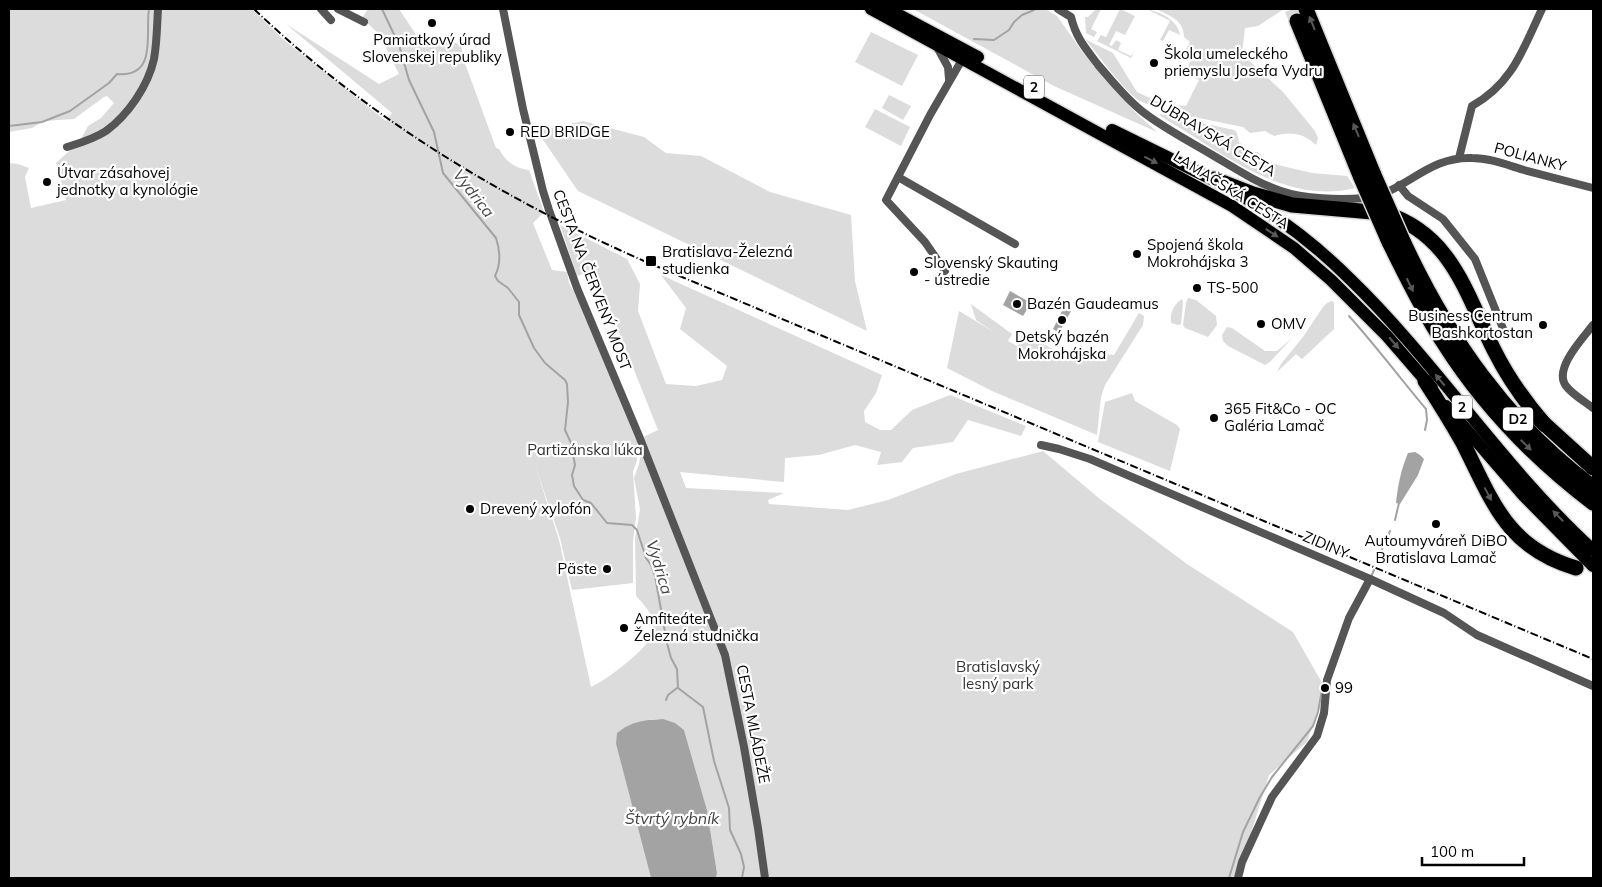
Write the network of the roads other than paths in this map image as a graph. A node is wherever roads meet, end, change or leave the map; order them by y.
1 (158, 9) edge
2 (322, 9) edge
3 (338, 9) edge
4 (503, 9) edge
5 (871, 9) edge
6 (888, 9) edge
7 (1058, 9) edge
8 (1306, 9) tunnel mouth
9 (1542, 9) edge
10 (331, 20) dead end
11 (1297, 21) tunnel mouth
12 (364, 22) dead end
13 (936, 45) junction
14 (962, 53) junction
15 (949, 81) junction
16 (67, 147) dead end
17 (1459, 158) junction
18 (898, 177) junction
19 (1368, 177) junction
20 (1214, 179) junction
21 (1399, 185) junction
22 (1593, 188) edge
23 (1396, 242) junction
24 (1015, 244) dead end
25 (945, 271) dead end
26 (1593, 325) edge
27 (1504, 331) dead end
28 (1456, 339) junction
29 (1425, 381) junction
30 (1593, 408) edge
31 (1546, 425) junction
32 (640, 440) joint
33 (1041, 445) dead end
34 (1593, 468) edge
35 (1593, 487) edge
36 (1593, 503) edge
37 (1593, 550) edge
38 (1593, 566) edge
39 (1576, 568) dead end
40 (1370, 579) junction
41 (1593, 686) edge
42 (765, 878) edge
43 (1238, 878) edge

1 - 16 street
2 - 10 street
3 - 12 street
4 - 32 street, CESTA NA ČERVENÝ MOST
5 - 13 main road, LAMAČSKÁ CESTA / 2
6 - 14 main road, LAMAČSKÁ CESTA / 2
7 - 21 street, DÚBRAVSKÁ CESTA
19 -> 8 highway, D2
9 - 17 street
11 - 19 highway, D2
13 - 14 main road, LAMAČSKÁ CESTA / 2
13 - 15 street
14 - 15 street
14 - 20 main road, LAMAČSKÁ CESTA / 2
14 -> 29 main road, LAMAČSKÁ CESTA / 2
15 - 18 street
17 - 21 street, DÚBRAVSKÁ CESTA
17 - 22 street, POLIANKY
18 - 24 street
18 - 25 street
19 - 23 highway, D2, bridge
20 - 31 highway
37 -> 20 main road, LAMAČSKÁ CESTA / 2
21 - 27 street
23 - 28 highway, D2
23 -> 36 highway, D2
26 - 30 street
28 - 31 highway
28 - 35 highway, D2
29 - 38 main road, LAMAČSKÁ CESTA / 2
29 -> 39 highway
31 - 34 highway
32 - 42 street, CESTA MLÁDEŽE
33 - 40 street, ZIDINY
40 - 41 street, ZIDINY
40 - 43 street

